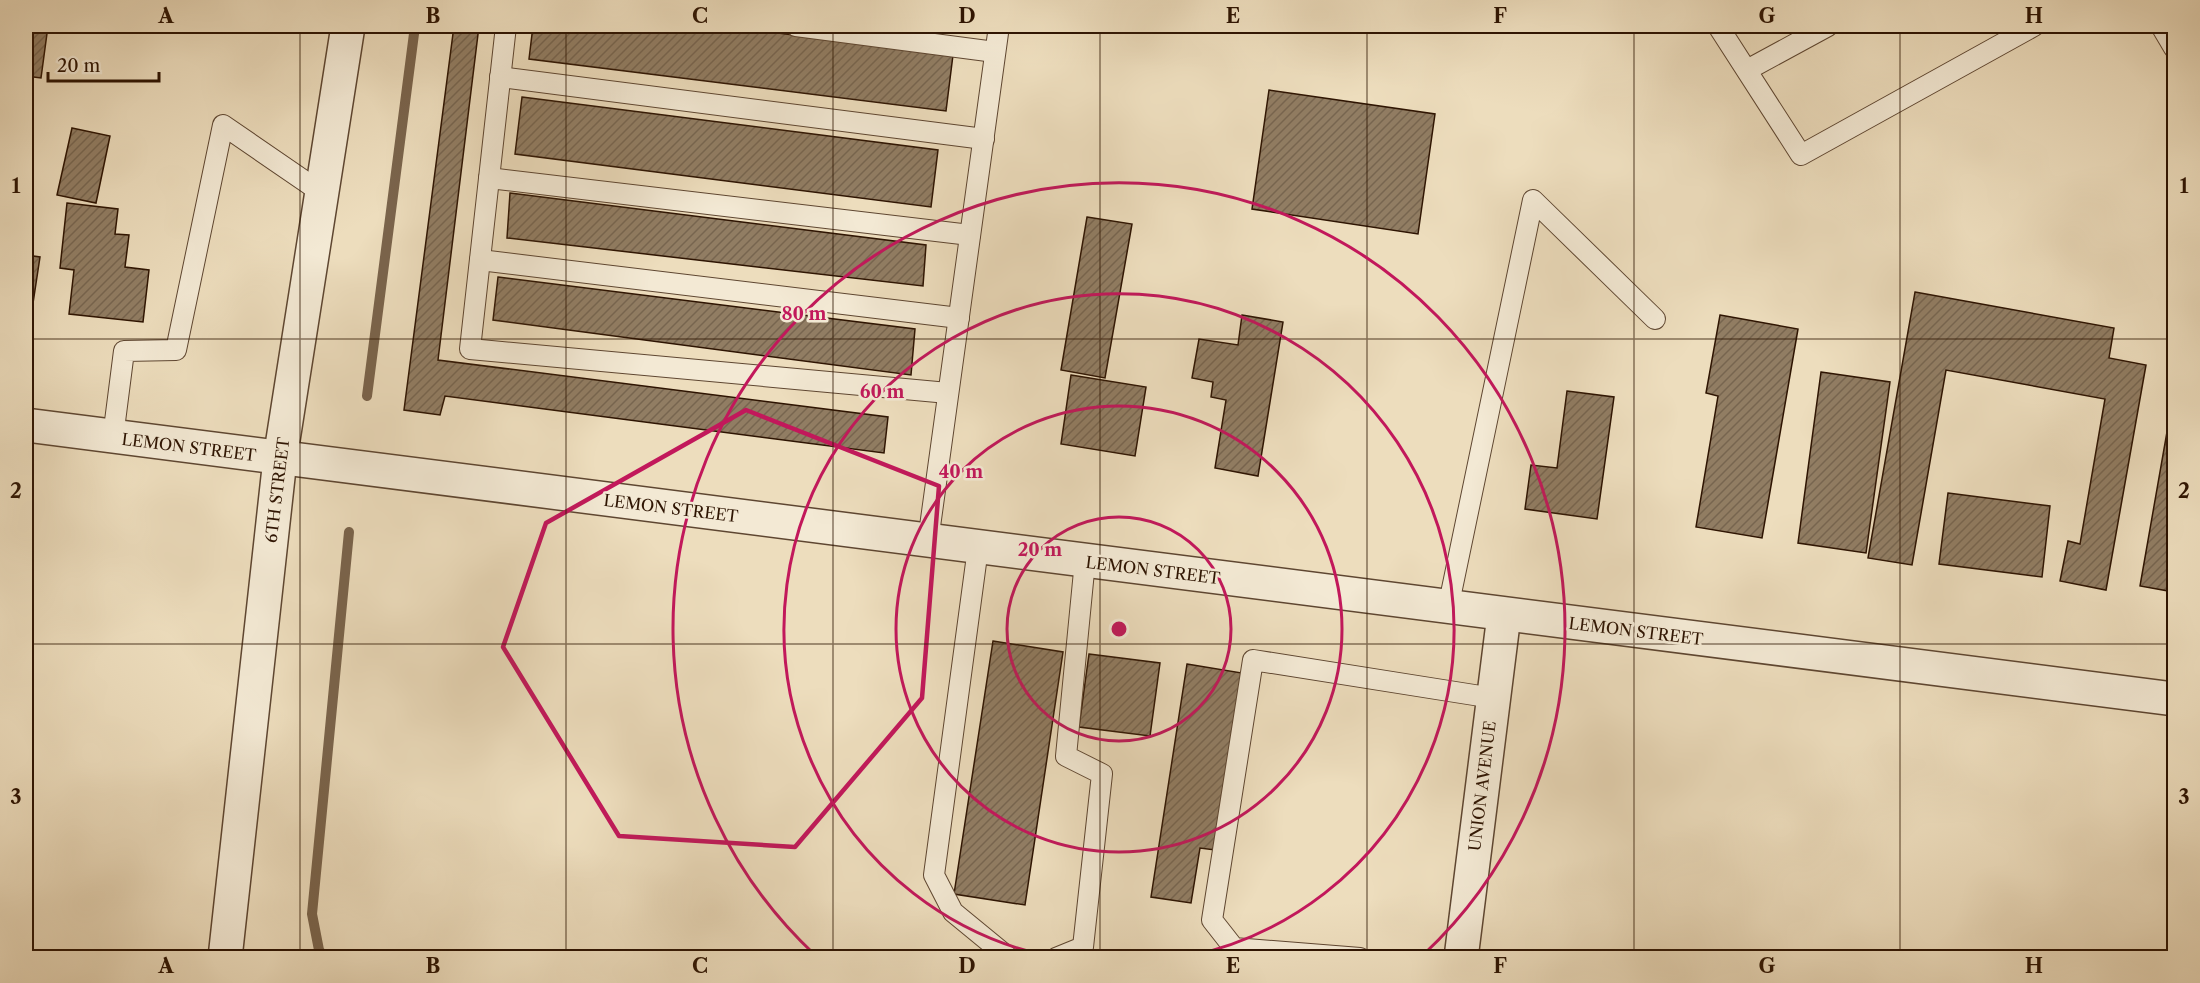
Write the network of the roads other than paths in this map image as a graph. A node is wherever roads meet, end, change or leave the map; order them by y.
1 (348, 26) edge
2 (506, 26) edge
3 (796, 26) edge
4 (999, 26) edge
5 (1718, 26) edge
6 (1828, 26) edge
7 (2034, 26) edge
8 (2161, 26) edge
9 (2175, 48) edge
10 (995, 52) junction
11 (1747, 70) junction
12 (500, 77) junction
13 (984, 140) junction
14 (489, 178) junction
15 (322, 193) junction
16 (970, 236) junction
17 (480, 260) junction
18 (959, 318) junction
19 (1655, 319) dead end
20 (948, 393) junction
21 (26, 425) edge
22 (113, 437) junction
23 (280, 459) junction
24 (928, 541) junction
25 (978, 548) junction
26 (1085, 561) junction
27 (1448, 608) junction
28 (1504, 615) junction
29 (1493, 698) junction
30 (2175, 699) edge
31 (225, 957) edge
32 (1009, 957) edge
33 (1056, 957) edge
34 (1360, 957) edge
35 (1461, 957) edge

1 - 15 street, 6TH STREET
2 - 12 lane
3 - 10 lane
4 - 10 lane
5 - 11 lane
6 - 11 lane
7 - 11 lane
8 - 9 lane
10 - 13 lane
12 - 13 lane
12 - 14 lane
13 - 16 lane
14 - 16 lane
14 - 17 lane
15 - 22 lane
15 - 23 street, 6TH STREET
16 - 18 lane
17 - 18 lane
17 - 20 lane
18 - 20 lane
19 - 27 lane
20 - 24 lane
21 - 22 street, LEMON STREET
22 - 23 street, LEMON STREET
23 - 24 street, LEMON STREET
23 - 31 street, 6TH STREET
24 - 25 street, LEMON STREET
25 - 26 street, LEMON STREET
25 - 32 lane
26 - 27 street, LEMON STREET
26 - 33 lane
27 - 28 street, LEMON STREET
28 - 29 street, UNION AVENUE
28 - 30 street, LEMON STREET
29 - 34 lane
29 - 35 street, UNION AVENUE

